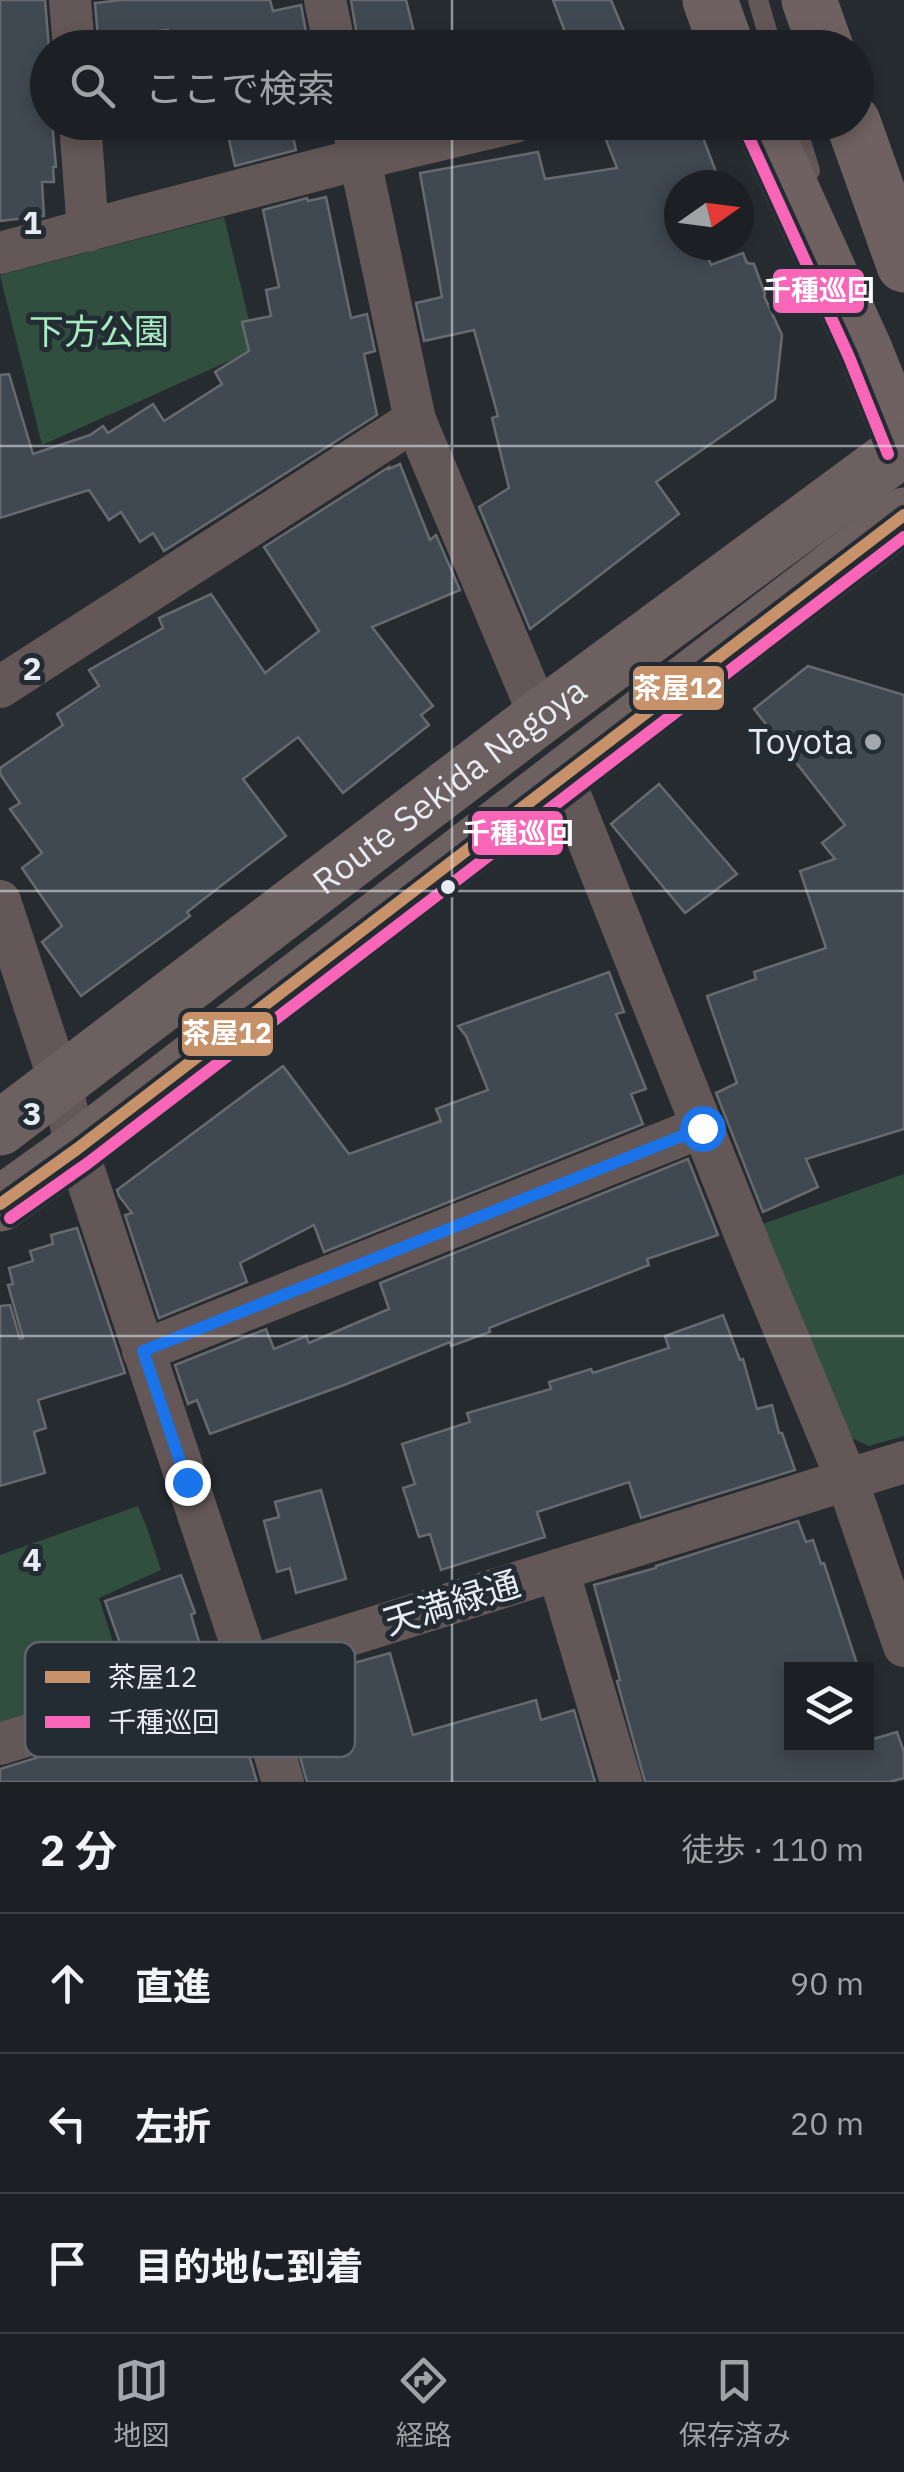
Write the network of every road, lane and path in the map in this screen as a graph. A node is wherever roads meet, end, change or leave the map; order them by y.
1 (70, 0) edge
2 (324, 0) edge
3 (710, 0) edge
4 (758, 0) edge
5 (809, 0) edge
6 (72, 30) edge
7 (331, 30) edge
8 (721, 30) edge
9 (767, 30) edge
10 (820, 30) edge
11 (81, 140) edge
12 (768, 140) edge
13 (800, 140) edge
14 (859, 140) edge
15 (356, 141) edge
16 (88, 231) junction
17 (0, 254) edge
18 (904, 265) edge
19 (864, 350) junction
20 (415, 420) junction
21 (904, 448) edge
22 (904, 515) edge
23 (0, 687) edge
24 (540, 717) junction
25 (562, 776) junction
26 (2, 912) edge
27 (60, 1083) junction
28 (0, 1128) edge
29 (702, 1128) junction
30 (77, 1149) junction
31 (0, 1204) edge
32 (143, 1351) junction
33 (904, 1462) edge
34 (847, 1480) junction
35 (558, 1570) junction
36 (240, 1642) edge
37 (323, 1642) edge
38 (904, 1646) edge
39 (25, 1736) edge
40 (0, 1744) edge
41 (276, 1757) edge
42 (0, 1766) edge
43 (5, 1782) edge
44 (283, 1782) edge
45 (621, 1782) edge

1 - 6 street
2 - 7 street
3 - 8 main road
4 - 9 lane
5 - 10 main road
11 - 16 street
12 - 19 main road
13 - 19 lane
14 - 18 main road
15 - 16 street
15 - 20 street
16 - 17 street
19 - 21 main road
20 - 23 street
20 - 24 street
21 - 24 main road, Route Sekida Nagoya
22 - 25 main road, Route Sekida Nagoya
24 - 27 main road, Route Sekida Nagoya
25 - 29 street
25 - 30 main road, Route Sekida Nagoya
26 - 27 street
27 - 28 main road, Route Sekida Nagoya
27 - 30 street
29 - 32 street
29 - 34 street
30 - 31 main road, Route Sekida Nagoya
30 - 32 street
32 - 36 street
33 - 34 street, 天満緑通
34 - 35 street, 天満緑通
34 - 38 street
35 - 37 street, 天満緑通
35 - 45 street
39 - 40 street, 天満緑通
41 - 44 street
42 - 43 street

